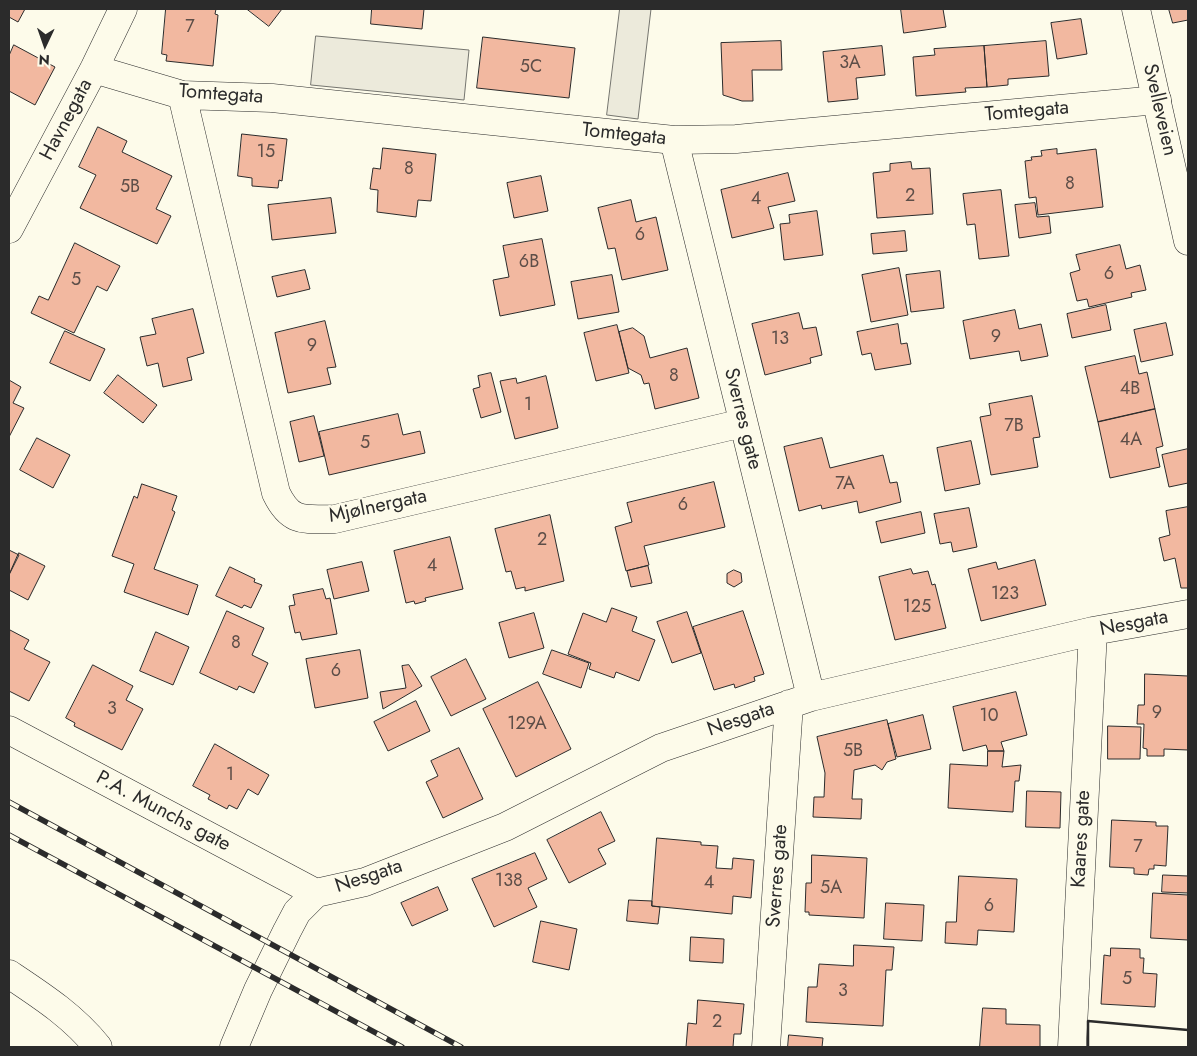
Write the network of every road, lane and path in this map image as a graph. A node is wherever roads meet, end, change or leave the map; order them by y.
1 (123, 9) edge
2 (1136, 9) edge
3 (94, 69) junction
4 (182, 95) junction
5 (1157, 100) junction
6 (674, 140) junction
7 (9, 229) edge
8 (1188, 241) edge
9 (743, 423) junction
10 (1188, 614) edge
11 (1093, 631) junction
12 (800, 700) junction
13 (9, 730) edge
14 (316, 893) junction
15 (9, 974) edge
16 (98, 1047) edge
17 (234, 1047) edge
18 (766, 1047) edge
19 (1072, 1047) edge

1 - 3 street, Havnegata
2 - 5 street, Svelleveien
3 - 4 street, Tomtegata
3 - 7 street, Havnegata
4 - 6 street, Tomtegata
4 - 9 street, Mjølnergata
5 - 6 street, Tomtegata
5 - 8 street, Svelleveien
6 - 9 street, Sverres gate
9 - 12 street, Sverres gate
10 - 11 street, Nesgata
11 - 12 street, Nesgata
11 - 19 street, Kaares gate
12 - 14 street, Nesgata
12 - 18 street, Sverres gate
13 - 14 street, P.A. Munchs gate
14 - 17 street
15 - 16 street

